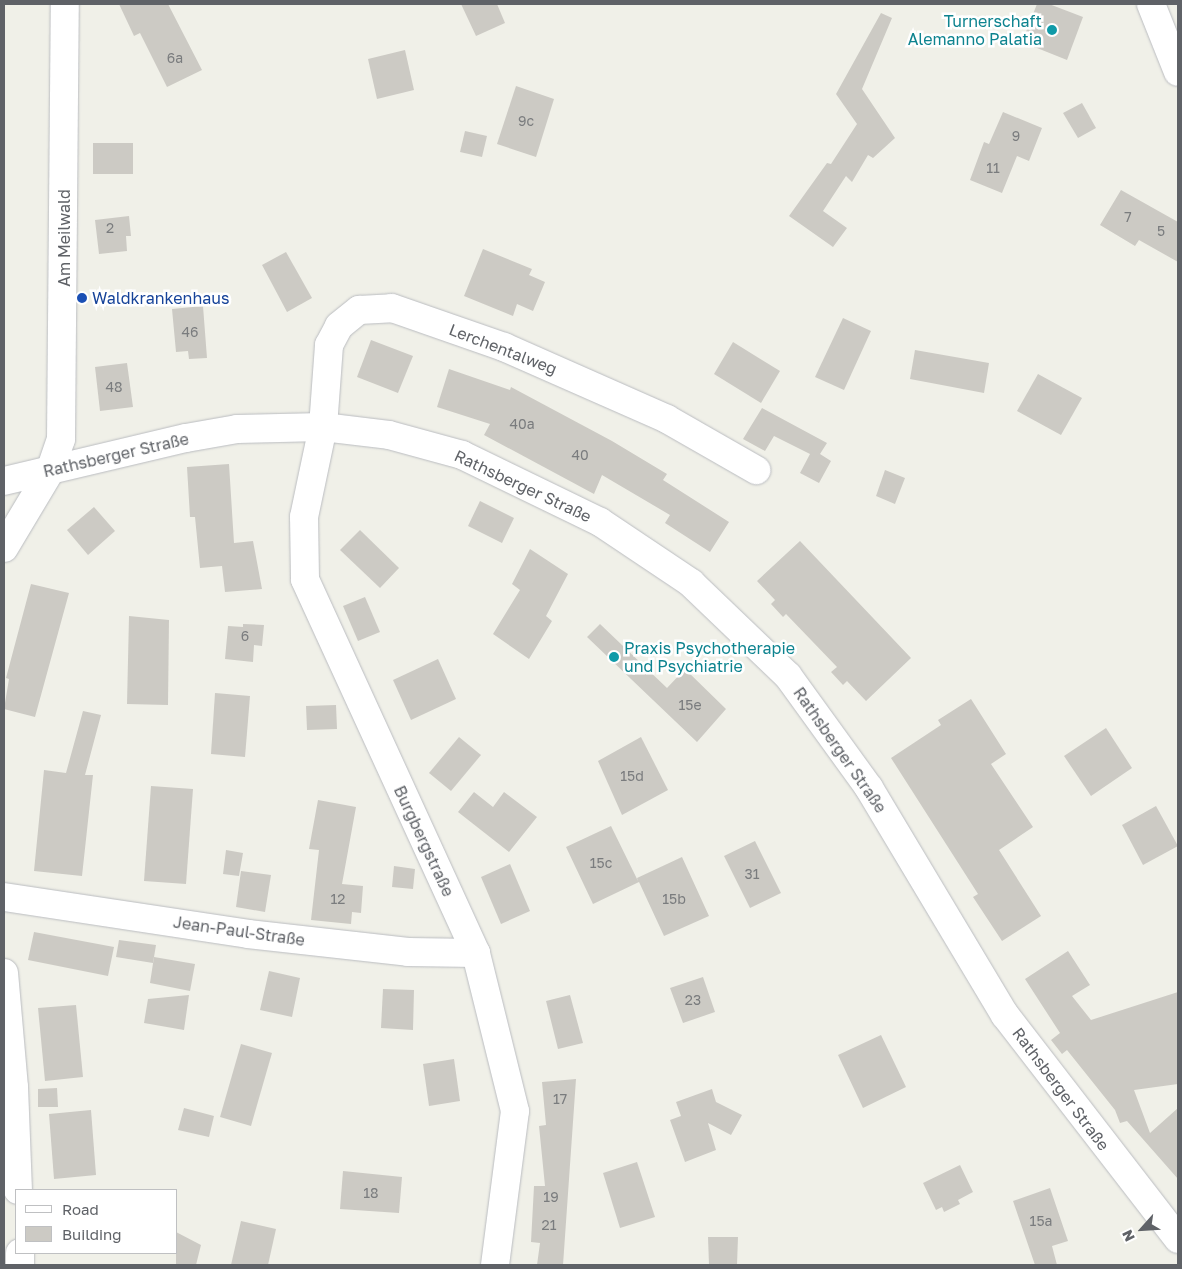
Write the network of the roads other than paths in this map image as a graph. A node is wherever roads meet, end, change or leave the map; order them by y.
1 (65, 4) edge
2 (1151, 4) edge
3 (1178, 72) edge
4 (323, 427) junction
5 (756, 470) dead end
6 (50, 471) junction
7 (4, 481) edge
8 (4, 548) edge
9 (4, 897) edge
10 (476, 952) junction
11 (4, 973) edge
12 (18, 1189) edge
13 (1178, 1239) edge
14 (495, 1265) edge

1 - 6 street, Am Meilwald
2 - 3 street
4 - 5 street, Lerchentalweg
4 - 6 street, Rathsberger Straße
4 - 10 street, Burgbergstraße
4 - 13 street, Rathsberger Straße
6 - 7 street, Rathsberger Straße
6 - 8 street, Am Meilwald
9 - 10 street, Jean-Paul-Straße
10 - 14 street, Burgbergstraße
11 - 12 street

